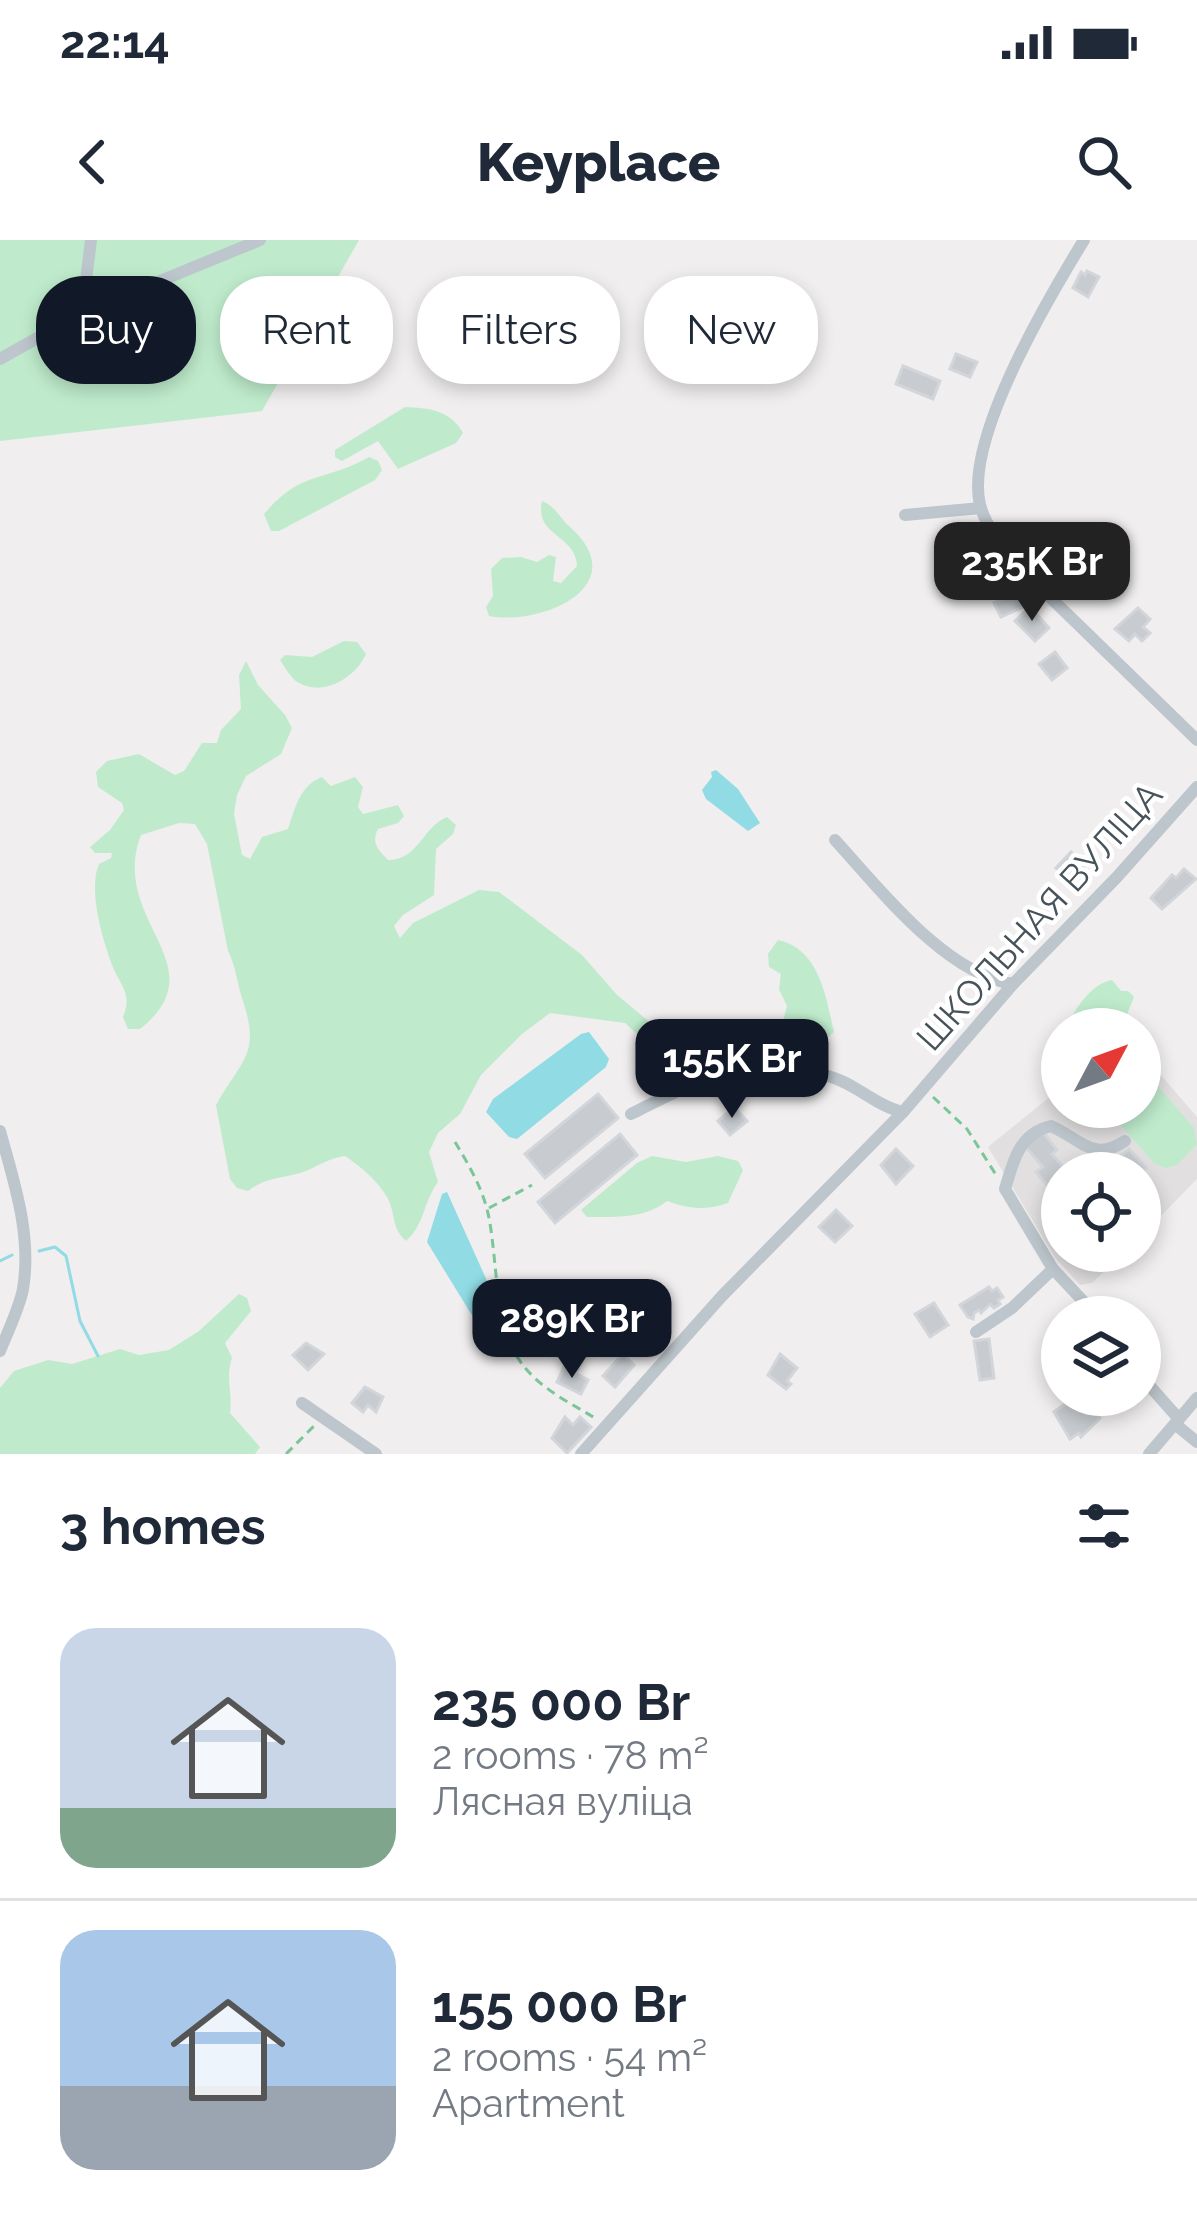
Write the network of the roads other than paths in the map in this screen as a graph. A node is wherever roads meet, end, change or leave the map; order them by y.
1 (91, 240) edge
2 (260, 240) edge
3 (1084, 240) edge
4 (87, 276) edge
5 (172, 276) edge
6 (36, 339) edge
7 (0, 359) edge
8 (981, 508) junction
9 (905, 515) dead end
10 (1197, 740) edge
11 (1197, 787) edge
12 (835, 840) dead end
13 (1012, 984) junction
14 (903, 1112) junction
15 (631, 1114) dead end
16 (0, 1131) edge
17 (1125, 1141) dead end
18 (1098, 1152) edge
19 (1108, 1152) edge
20 (1041, 1248) edge
21 (1049, 1272) edge
22 (1057, 1272) edge
23 (1079, 1296) edge
24 (976, 1332) dead end
25 (0, 1351) edge
26 (1197, 1398) edge
27 (1161, 1401) edge
28 (302, 1403) dead end
29 (1177, 1421) junction
30 (1197, 1442) edge
31 (376, 1454) edge
32 (581, 1454) edge
33 (1149, 1454) edge

1 - 4 street
2 - 5 street
3 - 8 street
6 - 7 street
8 - 9 street
8 - 10 street
11 - 13 street, ШКОЛЬНАЯ ВУЛІЦА
12 - 13 street
13 - 14 street, ШКОЛЬНАЯ ВУЛІЦА
14 - 15 street
14 - 32 street, ШКОЛЬНАЯ ВУЛІЦА
16 - 25 street
17 - 19 street
18 - 20 street
21 - 24 street
22 - 23 street
26 - 29 street
27 - 29 street
28 - 31 street
29 - 30 street
29 - 33 street

